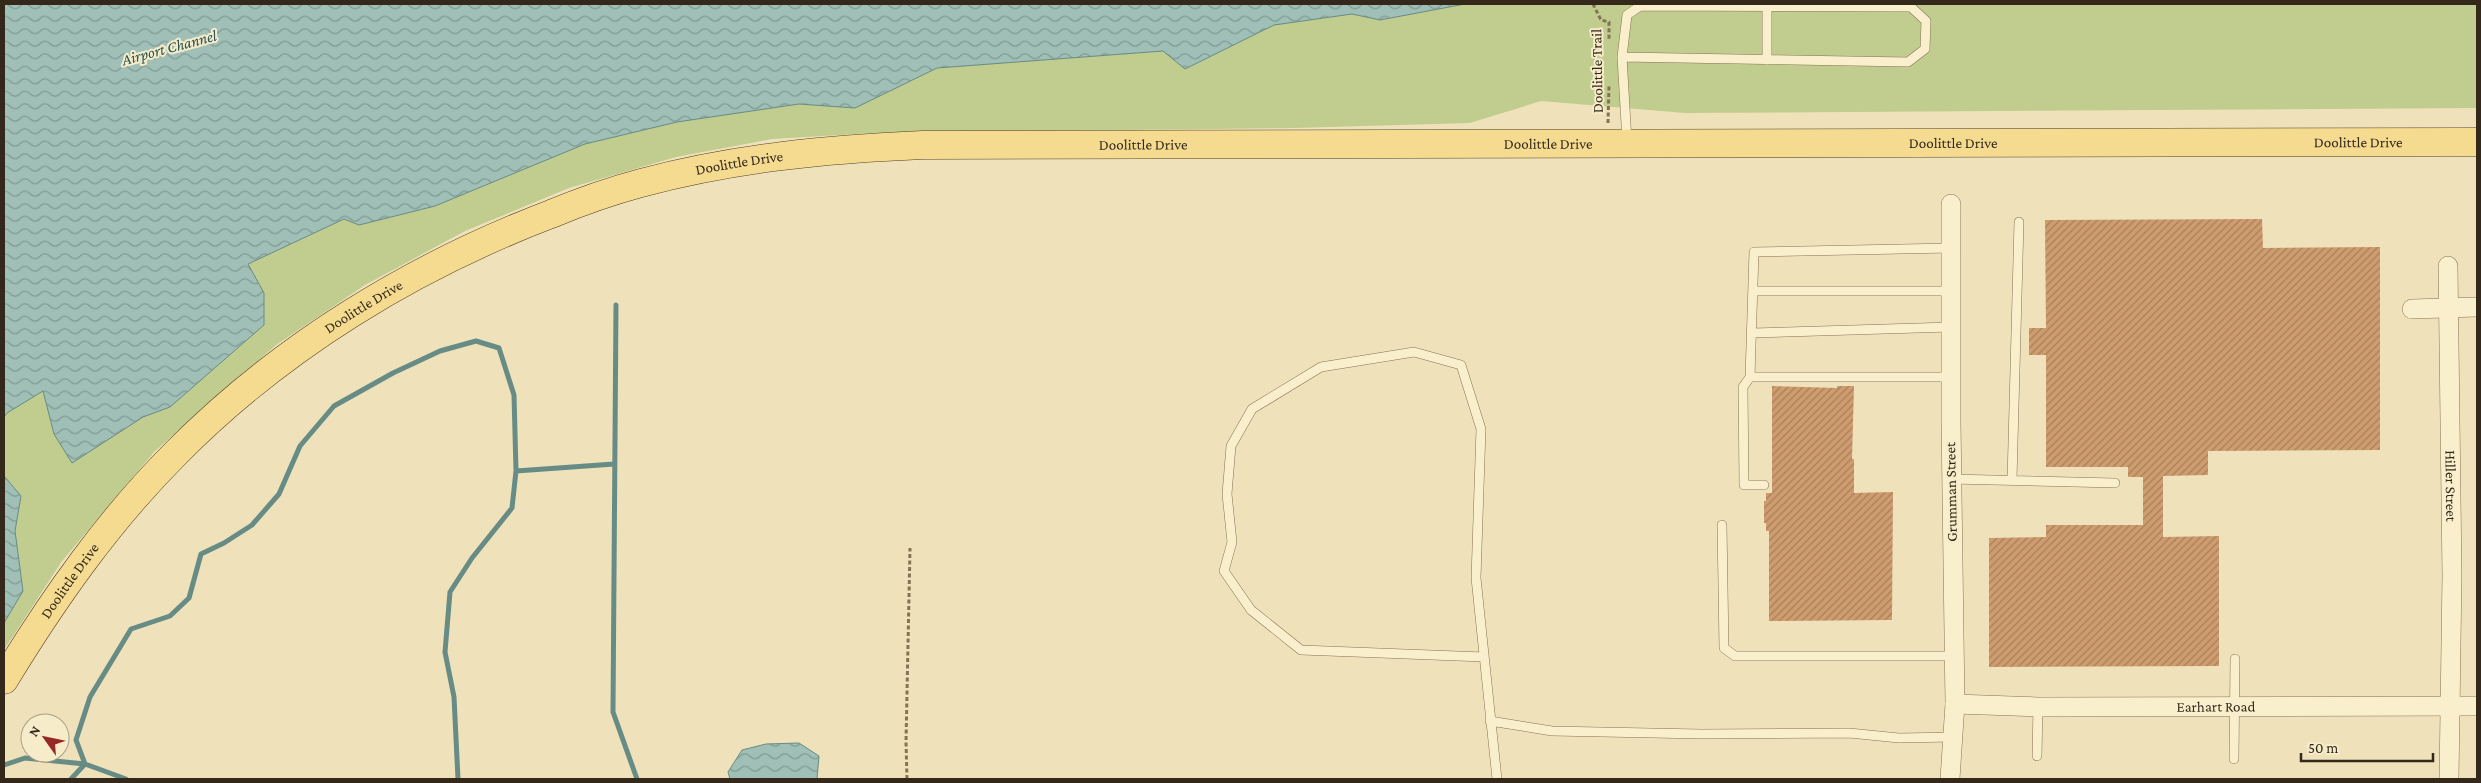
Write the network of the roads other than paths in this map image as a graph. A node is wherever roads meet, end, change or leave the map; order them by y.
1 (1767, 6) junction
2 (1622, 57) junction
3 (1767, 60) junction
4 (2477, 142) edge
5 (1618, 144) junction
6 (1951, 204) dead end
7 (2019, 222) dead end
8 (1951, 248) junction
9 (2448, 266) dead end
10 (1753, 291) junction
11 (1950, 291) junction
12 (2477, 307) edge
13 (2448, 308) junction
14 (2412, 309) dead end
15 (1951, 326) junction
16 (1752, 333) junction
17 (1750, 377) junction
18 (1951, 377) junction
19 (1951, 478) junction
20 (2012, 480) junction
21 (2115, 483) dead end
22 (1764, 485) dead end
23 (1722, 525) dead end
24 (1953, 656) junction
25 (1484, 657) junction
26 (2235, 659) dead end
27 (4, 680) edge
28 (1955, 704) junction
29 (2235, 706) junction
30 (2450, 706) junction
31 (2477, 706) edge
32 (2038, 707) junction
33 (1490, 721) junction
34 (1953, 737) junction
35 (2037, 756) dead end
36 (2234, 759) dead end
37 (1497, 779) edge
38 (1950, 779) edge
39 (2449, 779) edge

1 - 2 lane
1 - 3 lane
1 - 3 lane
2 - 3 lane
2 - 5 lane
4 - 5 main road, Doolittle Drive
5 - 27 main road, Doolittle Drive
6 - 8 street, Grumman Street
7 - 20 lane
8 - 10 lane
8 - 11 street, Grumman Street
9 - 13 street, Hiller Street
10 - 11 lane
10 - 16 lane
11 - 15 street, Grumman Street
12 - 13 street
13 - 14 street
13 - 30 street, Hiller Street
15 - 16 lane
15 - 18 street, Grumman Street
16 - 17 lane
17 - 18 lane
17 - 22 lane
18 - 19 street, Grumman Street
19 - 20 lane
19 - 24 street, Grumman Street
20 - 21 lane
23 - 24 lane
24 - 28 street, Grumman Street
25 - 25 lane
25 - 33 lane
26 - 29 lane
28 - 32 street, Earhart Road
28 - 34 street, Grumman Street
29 - 30 street, Earhart Road
29 - 32 street, Earhart Road
29 - 36 lane
30 - 31 street, Earhart Road
30 - 39 street, Hiller Street
32 - 35 lane
33 - 34 lane
33 - 37 lane
34 - 38 street, Grumman Street

